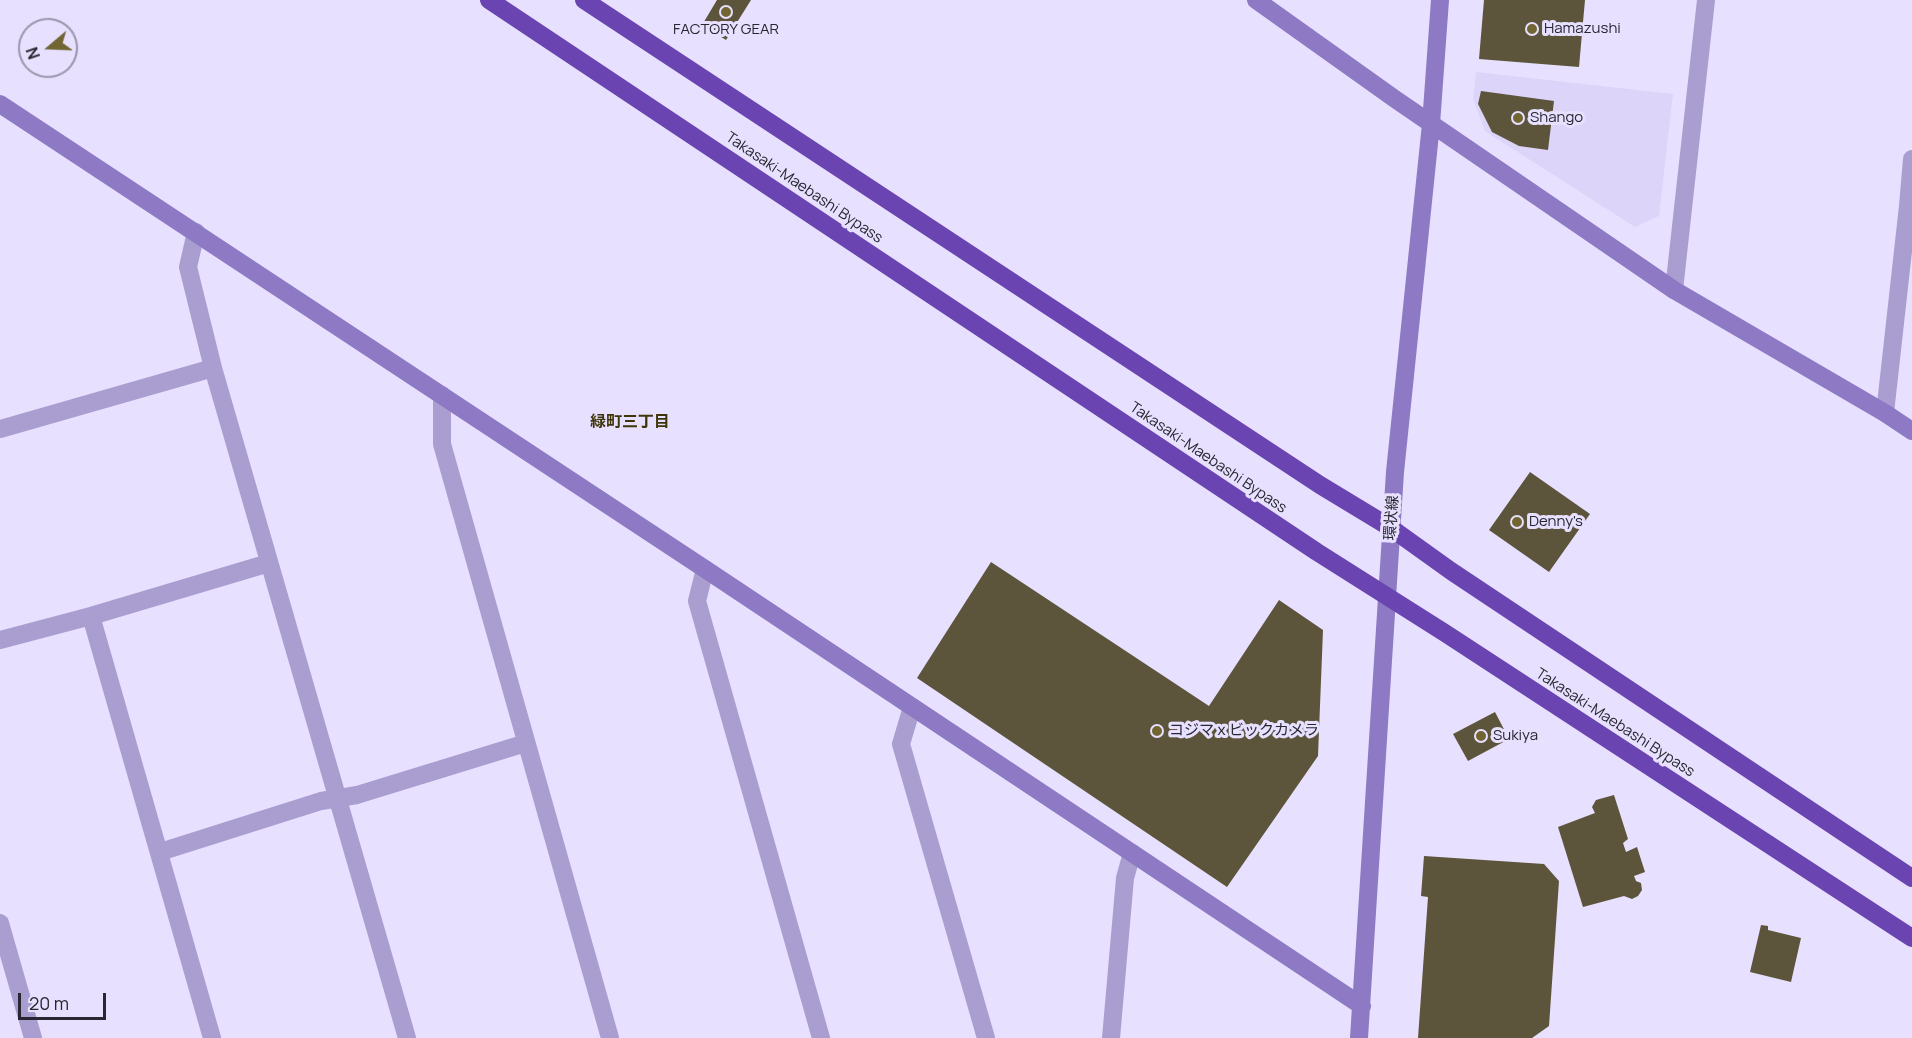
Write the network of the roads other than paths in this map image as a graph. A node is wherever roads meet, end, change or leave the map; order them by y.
1 (489, 0) edge
2 (584, 0) edge
3 (1256, 0) edge
4 (1440, 0) edge
5 (1706, 0) edge
6 (0, 104) edge
7 (1431, 124) junction
8 (1912, 159) edge
9 (1910, 207) edge
10 (196, 232) junction
11 (1674, 290) junction
12 (213, 368) junction
13 (441, 395) junction
14 (1886, 414) junction
15 (0, 429) edge
16 (1912, 431) edge
17 (1391, 528) junction
18 (269, 563) junction
19 (705, 568) junction
20 (1386, 597) junction
21 (91, 616) junction
22 (0, 640) edge
23 (912, 707) junction
24 (526, 743) junction
25 (339, 799) junction
26 (160, 852) junction
27 (1132, 853) junction
28 (1912, 878) edge
29 (0, 923) edge
30 (1912, 938) edge
31 (1362, 1006) junction
32 (33, 1038) edge
33 (212, 1038) edge
34 (407, 1038) edge
35 (610, 1038) edge
36 (821, 1038) edge
37 (986, 1038) edge
38 (1111, 1038) edge
39 (1359, 1038) edge

1 - 20 highway, Takasaki-Maebashi Bypass
2 - 17 highway
3 - 7 street
4 - 7 street, 環状線
5 - 11 street
6 - 10 street
7 - 11 street
7 - 17 street, 環状線
8 - 9 street
9 - 14 street
10 - 12 street
10 - 13 street
11 - 14 street
12 - 15 street
12 - 18 street
13 - 19 street
13 - 24 street
14 - 16 street
17 - 20 street, 環状線
17 - 28 highway
18 - 21 street
18 - 25 street
19 - 23 street
19 - 36 street
20 - 30 highway, Takasaki-Maebashi Bypass
20 - 31 street, 環状線
21 - 22 street
21 - 26 street
23 - 27 street
23 - 37 street
24 - 25 street
24 - 35 street
25 - 26 street
25 - 34 street
26 - 33 street
27 - 31 street
27 - 38 street
29 - 32 street
31 - 39 street, 環状線

